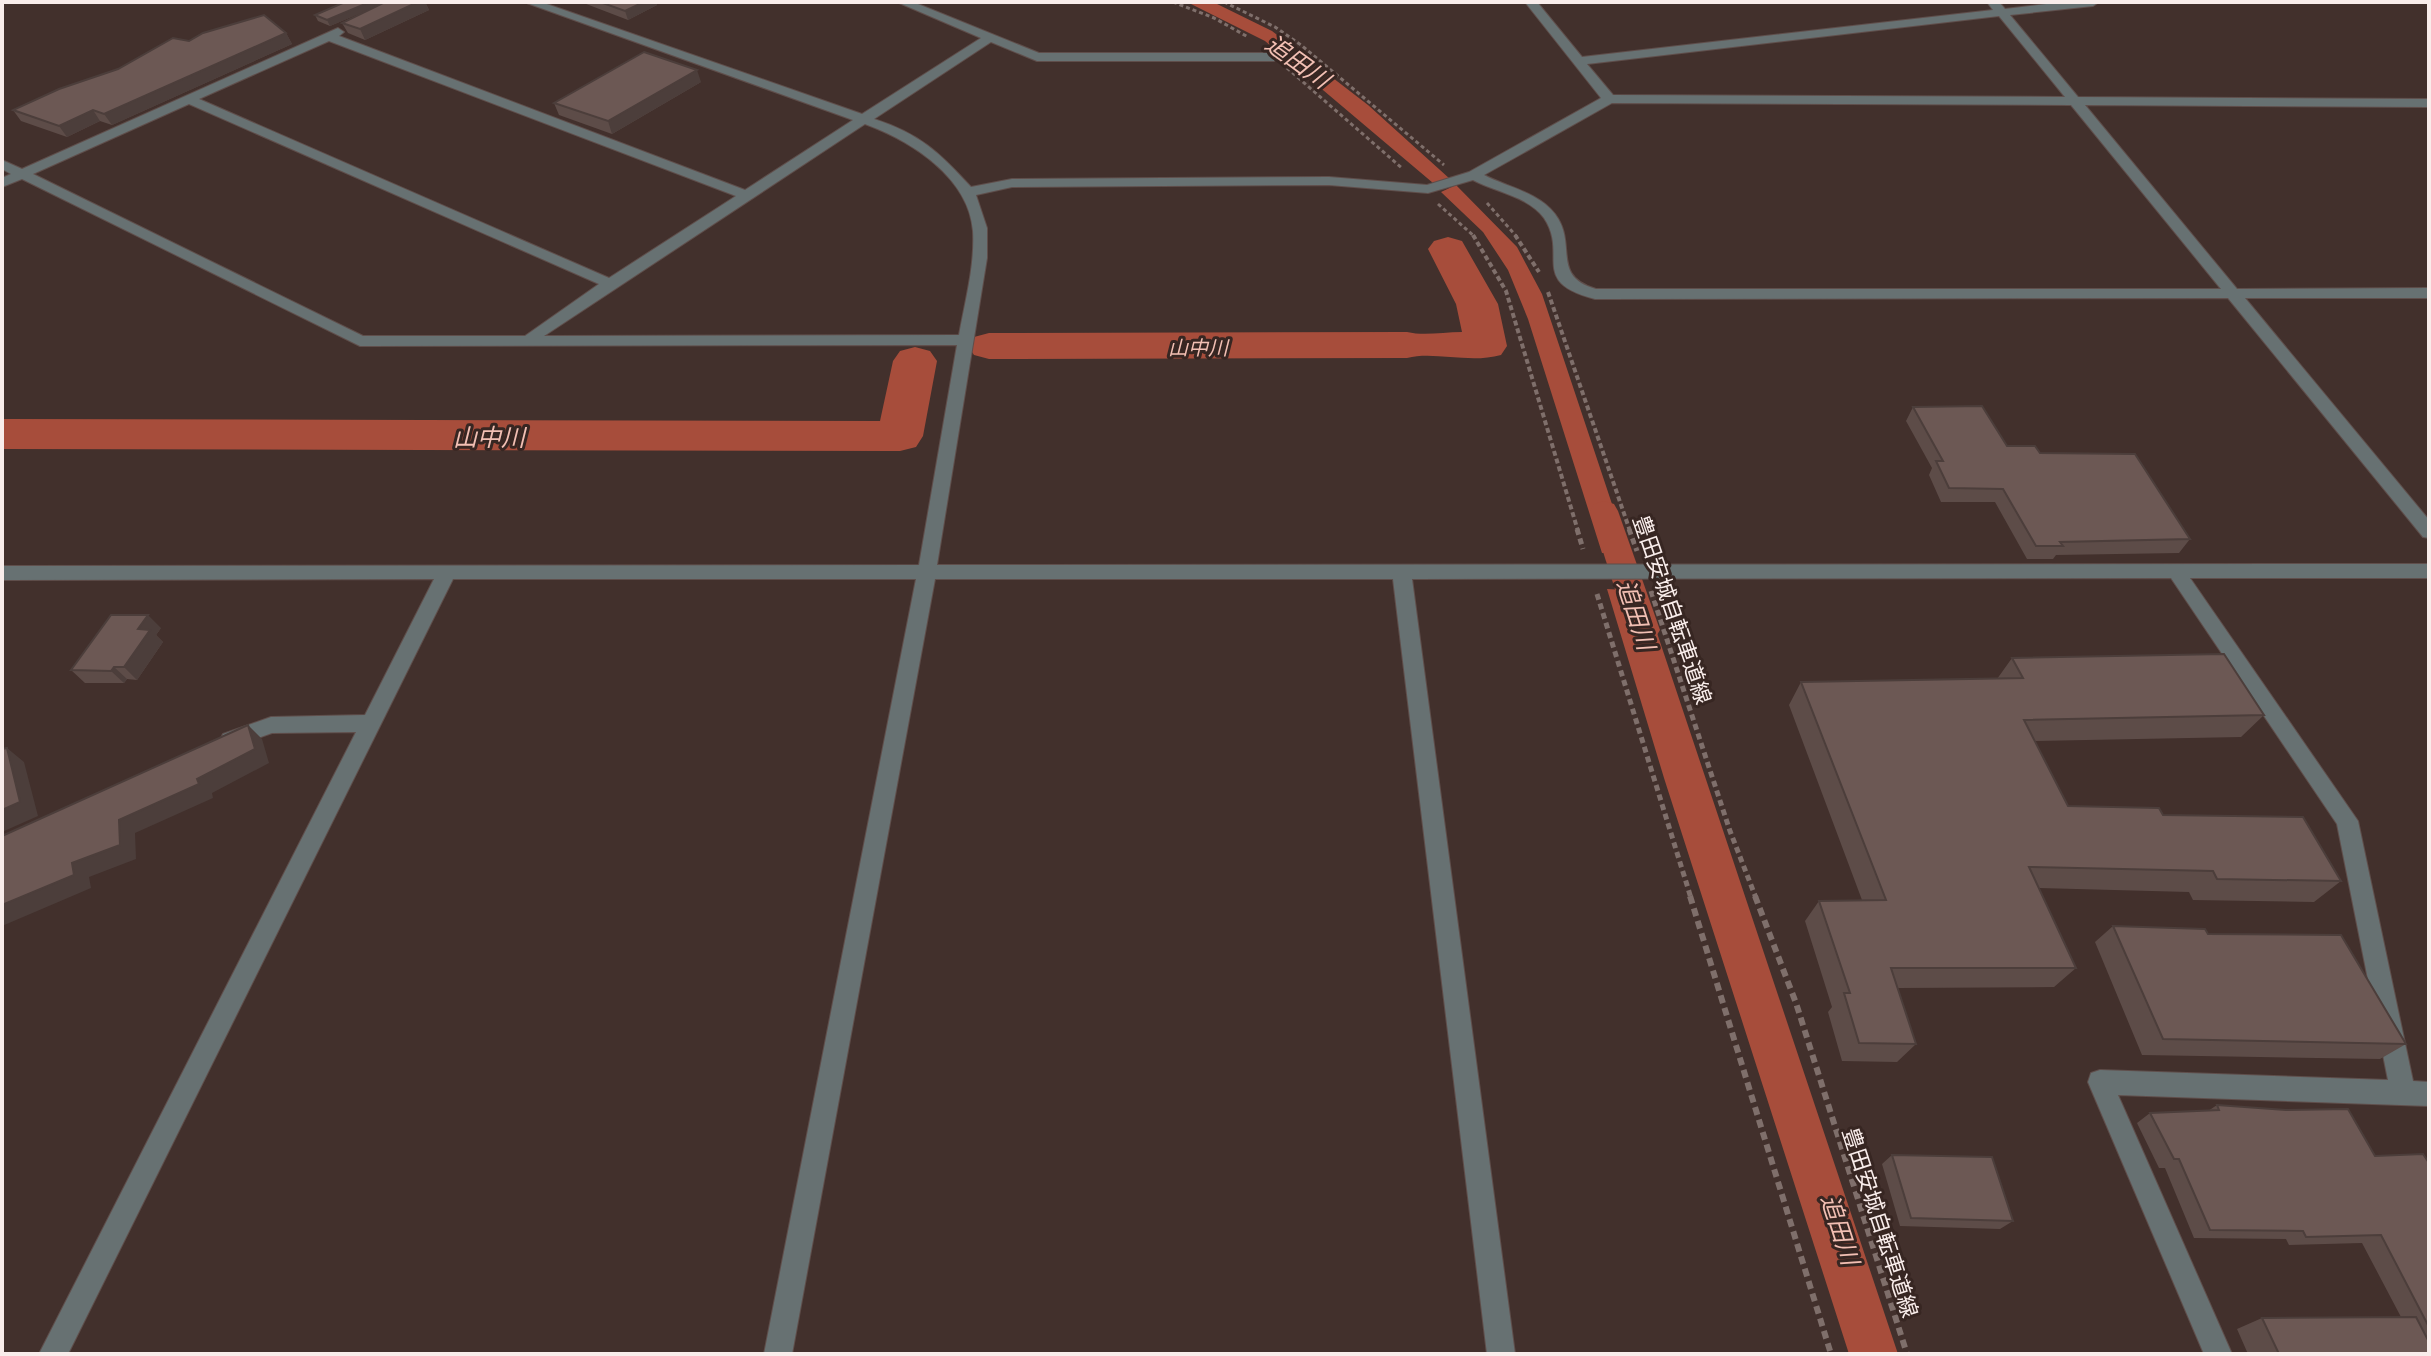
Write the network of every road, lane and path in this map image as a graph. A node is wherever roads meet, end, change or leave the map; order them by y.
1 (530, 2) edge
2 (903, 2) edge
3 (1173, 2) edge
4 (1224, 2) edge
5 (1531, 2) edge
6 (2093, 2) edge
7 (1997, 7) edge
8 (352, 25) edge
9 (328, 36) junction
10 (989, 38) junction
11 (1274, 57) junction
12 (1580, 61) junction
13 (188, 99) junction
14 (1609, 99) junction
15 (2076, 102) junction
16 (2429, 103) edge
17 (867, 120) junction
18 (2, 164) edge
19 (21, 174) junction
20 (1463, 179) junction
21 (2, 183) edge
22 (1424, 189) junction
23 (968, 192) junction
24 (745, 195) junction
25 (1541, 275) dead end
26 (611, 284) junction
27 (1545, 286) dead end
28 (2429, 293) edge
29 (2231, 294) junction
30 (967, 340) junction
31 (527, 342) junction
32 (2429, 532) edge
33 (2175, 570) junction
34 (927, 571) junction
35 (2429, 571) edge
36 (447, 572) junction
37 (1402, 572) junction
38 (2, 573) edge
39 (1594, 573) junction
40 (1639, 573) junction
41 (371, 723) junction
42 (215, 747) edge
43 (2416, 1093) edge
44 (53, 1354) edge
45 (778, 1354) edge
46 (1501, 1354) edge
47 (1831, 1354) edge
48 (1907, 1354) edge
49 (2218, 1354) edge

1 - 17 street
2 - 10 street
3 - 11 path
4 - 20 path
5 - 12 street
6 - 7 street
7 - 12 street
7 - 15 street
8 - 9 street
9 - 13 street
9 - 24 street
10 - 11 street
10 - 17 street
11 - 22 path
12 - 14 street
13 - 19 street
13 - 26 street
14 - 15 street
14 - 20 street
15 - 16 street
15 - 29 street
17 - 23 street
17 - 24 street
18 - 19 street
19 - 21 street
19 - 31 street
20 - 22 street
20 - 25 path
20 - 29 street
22 - 23 street
22 - 39 path
23 - 30 street
24 - 26 street
26 - 31 street
27 - 40 path, 豊田安城自転車道線
28 - 29 street
29 - 32 street
30 - 31 street
30 - 34 street
33 - 35 street
33 - 40 street
33 - 43 street
34 - 36 street
34 - 37 street
34 - 45 street
36 - 38 street
36 - 41 street
37 - 39 street
37 - 46 street
39 - 40 street
39 - 47 path
40 - 48 path, 豊田安城自転車道線
41 - 42 street
41 - 44 street
43 - 49 street

